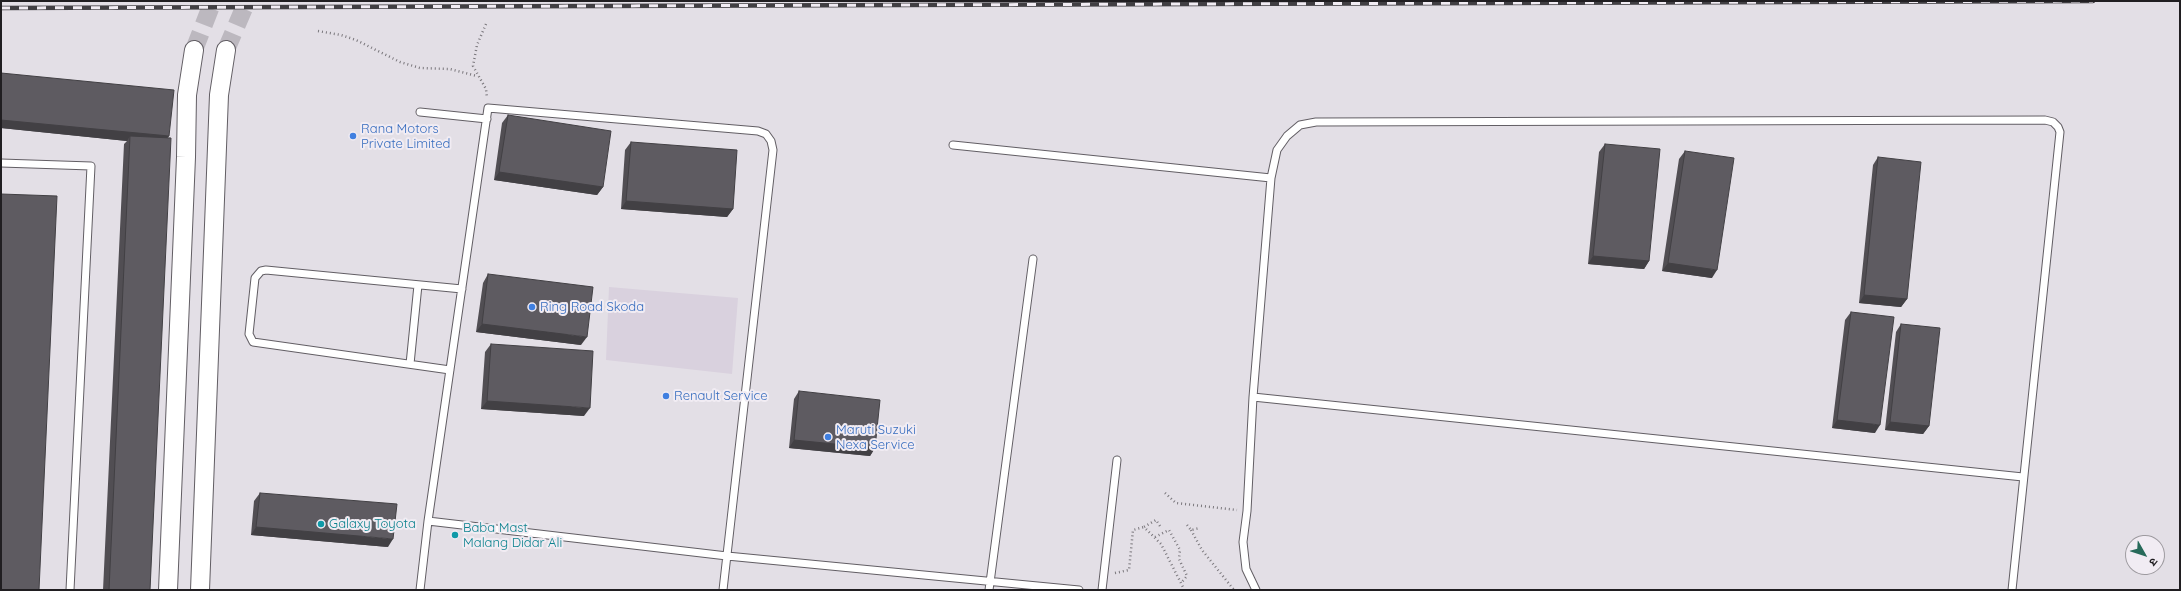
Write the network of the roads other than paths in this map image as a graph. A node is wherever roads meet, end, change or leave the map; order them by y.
1 (194, 50) tunnel mouth
2 (226, 50) tunnel mouth
3 (420, 112) dead end
4 (487, 119) junction
5 (953, 145) dead end
6 (1, 164) edge
7 (1271, 178) junction
8 (1033, 259) dead end
9 (418, 285) junction
10 (462, 289) junction
11 (410, 364) junction
12 (450, 370) junction
13 (1253, 396) junction
14 (1117, 460) dead end
15 (2023, 477) junction
16 (428, 521) junction
17 (727, 556) junction
18 (989, 586) edge
19 (70, 590) edge
20 (168, 590) edge
21 (200, 590) edge
22 (420, 590) edge
23 (723, 590) edge
24 (1079, 590) edge
25 (1102, 590) edge
26 (1256, 590) edge
27 (2012, 590) edge

1 - 20 street
2 - 21 street
3 - 4 lane
4 - 10 lane
4 - 17 lane
5 - 7 lane
6 - 19 lane
7 - 13 lane
7 - 15 lane
8 - 18 lane
9 - 10 lane
9 - 11 lane
9 - 11 lane
10 - 12 lane
11 - 12 lane
12 - 16 lane
13 - 15 lane
13 - 26 lane
14 - 25 lane
15 - 27 lane
16 - 17 lane
16 - 22 lane
17 - 18 lane
17 - 23 lane
18 - 24 lane

